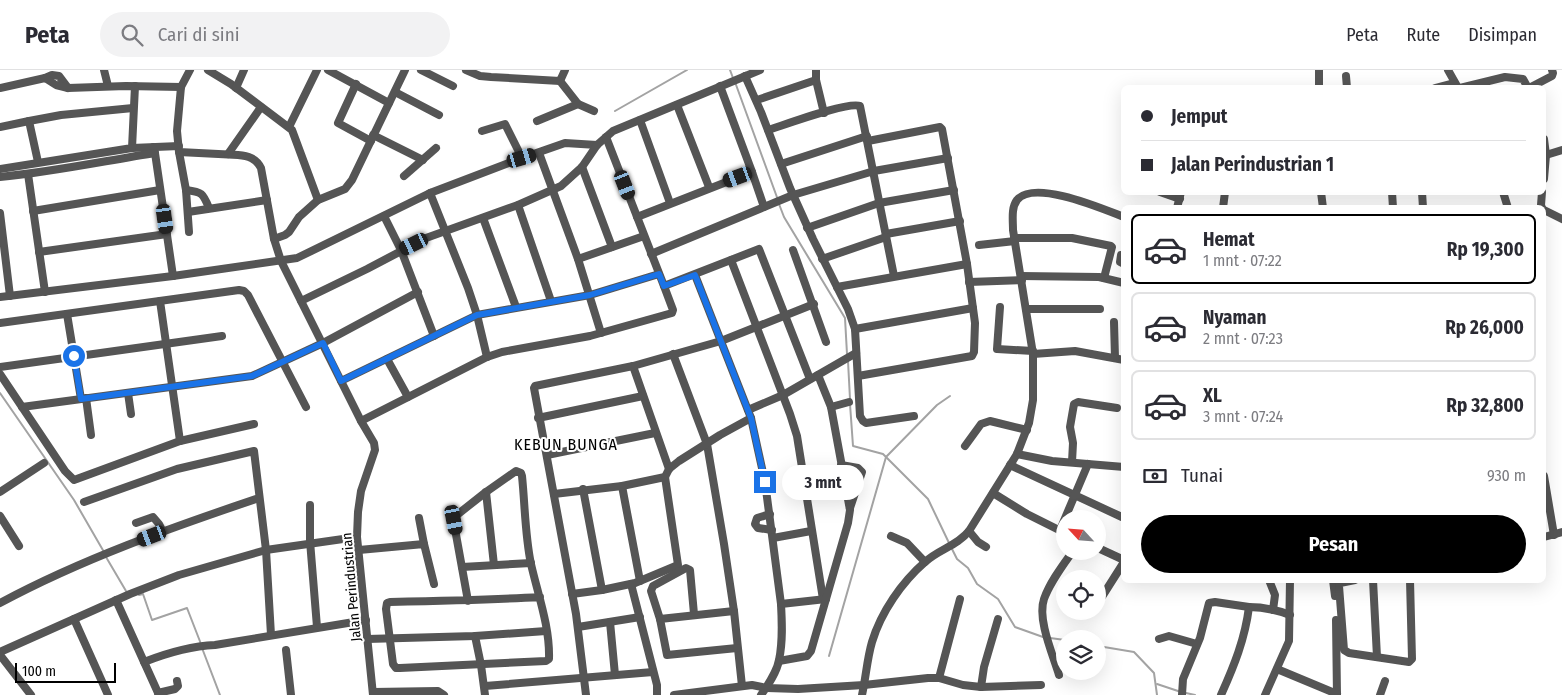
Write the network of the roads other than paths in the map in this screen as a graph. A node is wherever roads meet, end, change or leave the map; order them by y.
1 (104, 70) edge
2 (190, 70) edge
3 (208, 70) edge
4 (244, 70) edge
5 (317, 70) edge
6 (328, 70) edge
7 (405, 70) edge
8 (421, 70) edge
9 (466, 70) edge
10 (565, 70) edge
11 (732, 70) edge
12 (760, 70) edge
13 (816, 70) edge
14 (1319, 70) edge
15 (1448, 70) edge
16 (1552, 70) edge
17 (481, 73) edge
18 (1514, 74) edge
19 (745, 76) junction
20 (1346, 76) dead end
21 (734, 80) junction
22 (816, 80) junction
23 (560, 81) junction
24 (356, 84) junction
25 (1319, 85) edge
26 (1347, 85) edge
27 (1456, 85) edge
28 (1462, 85) edge
29 (1526, 85) edge
30 (1534, 85) edge
31 (108, 86) junction
32 (135, 86) junction
33 (452, 86) dead end
34 (720, 86) junction
35 (181, 87) junction
36 (0, 88) edge
37 (236, 88) junction
38 (395, 92) junction
39 (756, 100) junction
40 (389, 103) junction
41 (578, 104) junction
42 (677, 105) junction
43 (261, 107) junction
44 (133, 108) junction
45 (594, 111) dead end
46 (824, 112) junction
47 (439, 115) dead end
48 (640, 120) junction
49 (29, 121) junction
50 (536, 121) dead end
51 (0, 127) edge
52 (289, 128) junction
53 (768, 130) junction
54 (482, 131) dead end
55 (606, 137) junction
56 (372, 138) junction
57 (868, 139) junction
58 (597, 145) junction
59 (132, 148) junction
60 (436, 148) dead end
61 (179, 149) junction
62 (154, 150) junction
63 (1562, 150) edge
64 (539, 153) junction
65 (228, 154) junction
66 (1546, 155) edge
67 (522, 158) junction
68 (948, 158) junction
69 (423, 160) junction
70 (38, 162) junction
71 (781, 164) junction
72 (582, 167) junction
73 (0, 169) edge
74 (874, 171) junction
75 (752, 172) junction
76 (28, 174) junction
77 (404, 176) dead end
78 (0, 177) edge
79 (709, 187) junction
80 (160, 190) junction
81 (186, 190) junction
82 (553, 190) junction
83 (954, 190) junction
84 (430, 193) junction
85 (793, 195) junction
86 (268, 200) junction
87 (318, 200) junction
88 (670, 203) junction
89 (879, 203) junction
90 (518, 205) junction
91 (764, 207) junction
92 (209, 208) junction
93 (33, 211) junction
94 (1546, 211) edge
95 (188, 212) junction
96 (0, 213) edge
97 (384, 216) junction
98 (1121, 216) edge
99 (637, 217) junction
100 (483, 218) junction
101 (1562, 219) edge
102 (960, 221) junction
103 (807, 228) junction
104 (445, 231) junction
105 (189, 232) dead end
106 (167, 234) junction
107 (886, 235) junction
108 (644, 236) junction
109 (274, 239) junction
110 (1015, 239) junction
111 (979, 244) dead end
112 (612, 247) junction
113 (401, 250) junction
114 (793, 250) dead end
115 (39, 252) junction
116 (651, 254) junction
117 (578, 259) junction
118 (822, 259) junction
119 (731, 260) junction
120 (281, 261) junction
121 (967, 264) junction
122 (659, 274) junction
123 (695, 275) junction
124 (173, 276) junction
125 (894, 276) junction
126 (1021, 278) junction
127 (1104, 278) junction
128 (970, 282) junction
129 (1121, 282) edge
130 (664, 286) junction
131 (836, 287) junction
132 (45, 292) junction
133 (418, 292) junction
134 (590, 295) junction
135 (10, 296) junction
136 (0, 297) edge
137 (160, 301) junction
138 (301, 301) junction
139 (551, 301) junction
140 (814, 304) junction
141 (516, 307) junction
142 (973, 308) junction
143 (1000, 308) dead end
144 (1026, 308) junction
145 (1100, 308) dead end
146 (67, 314) junction
147 (477, 315) junction
148 (786, 315) junction
149 (1114, 322) dead end
150 (0, 323) edge
151 (756, 327) junction
152 (855, 329) junction
153 (601, 333) junction
154 (222, 336) dead end
155 (434, 336) junction
156 (721, 341) junction
157 (826, 342) dead end
158 (165, 343) junction
159 (323, 343) junction
160 (1033, 353) junction
161 (673, 354) junction
162 (854, 354) junction
163 (74, 356) junction
164 (487, 357) junction
165 (387, 358) junction
166 (1120, 359) edge
167 (283, 362) junction
168 (633, 366) junction
169 (0, 367) edge
170 (0, 374) edge
171 (818, 375) junction
172 (858, 376) junction
173 (810, 379) junction
174 (341, 381) junction
175 (172, 387) junction
176 (128, 393) junction
177 (783, 395) junction
178 (643, 396) junction
179 (408, 397) junction
180 (83, 399) junction
181 (849, 402) dead end
182 (22, 407) junction
183 (306, 407) dead end
184 (831, 407) junction
185 (1117, 408) dead end
186 (131, 414) dead end
187 (750, 414) junction
188 (914, 416) dead end
189 (538, 418) junction
190 (361, 421) junction
191 (254, 424) dead end
192 (1027, 430) junction
193 (655, 433) junction
194 (92, 435) dead end
195 (180, 441) junction
196 (707, 444) junction
197 (965, 446) dead end
198 (1017, 454) junction
199 (546, 455) junction
200 (1072, 462) junction
201 (44, 463) dead end
202 (1088, 464) junction
203 (841, 465) junction
204 (1010, 465) junction
205 (1121, 467) edge
206 (669, 469) junction
207 (665, 477) junction
208 (1546, 484) edge
209 (622, 486) junction
210 (583, 489) junction
211 (0, 492) edge
212 (486, 492) junction
213 (993, 493) junction
214 (554, 494) junction
215 (1074, 496) junction
216 (259, 498) junction
217 (84, 502) dead end
218 (310, 505) dead end
219 (850, 510) junction
220 (1069, 510) edge
221 (770, 514) junction
222 (0, 516) edge
223 (1121, 517) edge
224 (419, 518) dead end
225 (136, 523) dead end
226 (1056, 529) edge
227 (811, 531) junction
228 (969, 531) junction
229 (163, 532) junction
230 (1558, 533) edge
231 (772, 534) junction
232 (891, 536) dead end
233 (357, 537) junction
234 (311, 543) junction
235 (424, 544) junction
236 (19, 546) dead end
237 (986, 547) dead end
238 (266, 550) junction
239 (359, 550) junction
240 (1106, 552) edge
241 (1068, 560) edge
242 (1121, 560) edge
243 (925, 562) junction
244 (531, 563) junction
245 (494, 566) junction
246 (1121, 566) edge
247 (462, 567) junction
248 (640, 581) junction
249 (1270, 583) edge
250 (1290, 583) edge
251 (1333, 583) edge
252 (1340, 583) edge
253 (1373, 583) edge
254 (1410, 583) edge
255 (434, 584) dead end
256 (631, 584) junction
257 (602, 590) junction
258 (1106, 590) edge
259 (572, 594) junction
260 (540, 597) junction
261 (825, 599) junction
262 (960, 599) dead end
263 (116, 600) junction
264 (468, 601) junction
265 (0, 602) edge
266 (781, 604) junction
267 (1249, 608) junction
268 (1273, 610) junction
269 (734, 611) junction
270 (694, 614) junction
271 (1290, 615) junction
272 (640, 617) junction
273 (660, 618) junction
274 (74, 619) junction
275 (998, 619) dead end
276 (366, 620) junction
277 (610, 622) junction
278 (318, 627) junction
279 (578, 627) junction
280 (546, 631) junction
281 (271, 635) junction
282 (475, 636) junction
283 (390, 638) junction
284 (367, 639) junction
285 (1159, 639) dead end
286 (1198, 644) junction
287 (737, 648) junction
288 (286, 650) dead end
289 (0, 654) edge
290 (1377, 657) junction
291 (779, 661) junction
292 (144, 662) junction
293 (481, 665) junction
294 (1056, 665) edge
295 (1277, 669) junction
296 (653, 672) junction
297 (616, 675) junction
298 (584, 678) junction
299 (939, 678) junction
300 (1385, 681) dead end
301 (178, 682) dead end
302 (864, 685) junction
303 (742, 686) junction
304 (981, 687) junction
305 (767, 688) junction
306 (485, 691) edge
307 (1222, 692) edge
308 (373, 693) edge
309 (691, 693) edge
310 (1182, 693) edge
311 (158, 694) edge
312 (31, 695) edge
313 (108, 695) edge
314 (291, 695) edge
315 (444, 695) edge
316 (586, 695) edge
317 (657, 695) edge
318 (674, 695) edge
319 (761, 695) edge
320 (862, 695) edge
321 (1035, 695) edge
322 (1266, 695) edge
323 (1337, 695) edge
324 (1380, 695) edge

1 - 31 street
2 - 35 street
3 - 37 street
4 - 37 street
5 - 52 street
6 - 24 street
7 - 38 street
8 - 33 street
9 - 17 street
10 - 23 street
11 - 21 street
12 - 19 street
13 - 22 street
14 - 25 street
15 - 27 street
16 - 30 street
17 - 23 street
18 - 28 street
18 - 29 street
19 - 21 street
19 - 39 street
20 - 26 street
21 - 34 street
22 - 39 street
22 - 46 street
23 - 41 street
24 - 40 street
24 - 56 street
31 - 32 street
31 - 36 street
32 - 35 street
32 - 44 street
34 - 42 street
34 - 75 street
35 - 61 street
37 - 43 street
38 - 40 street
38 - 47 street
39 - 53 street
40 - 56 street
41 - 45 street
41 - 50 street
42 - 48 street
42 - 79 street
43 - 52 street
43 - 65 street
44 - 49 street
44 - 59 street
46 - 53 street
46 - 57 street
48 - 55 street
48 - 88 street
49 - 51 street
49 - 70 street
52 - 87 street
53 - 71 street
54 - 67 street
55 - 58 street
55 - 99 street
56 - 69 street
56 - 87 street
57 - 68 street
57 - 71 street
57 - 74 street
58 - 64 street
58 - 72 street
59 - 62 street
59 - 70 street
60 - 69 street
61 - 62 street
61 - 65 street
61 - 81 street
62 - 76 street
62 - 80 street
63 - 66 street
64 - 67 street
64 - 82 street
65 - 86 street, Jalan Perindustrian
67 - 84 street
68 - 74 street
68 - 83 street
69 - 77 street
70 - 73 street
71 - 85 street
72 - 82 street
72 - 112 street
74 - 85 street
74 - 89 street
75 - 79 street
75 - 91 street
76 - 78 street
76 - 93 street
79 - 88 street
80 - 93 street
80 - 106 street
81 - 92 street
81 - 95 street
82 - 90 street
82 - 117 street
83 - 89 street
83 - 102 street
84 - 97 street
84 - 104 street
85 - 91 street
85 - 103 street
86 - 92 street
86 - 109 street, Jalan Perindustrian
87 - 109 street
88 - 99 street
89 - 103 street
89 - 107 street
90 - 100 street
90 - 139 street
91 - 116 street
92 - 95 street
93 - 115 street
94 - 101 street
95 - 105 street
96 - 135 street
97 - 113 street
97 - 120 street
98 - 110 street
99 - 108 street
100 - 104 street
100 - 141 street
102 - 107 street
102 - 121 street
103 - 118 street
104 - 113 street
104 - 147 street
106 - 115 street
106 - 124 street
107 - 118 street
107 - 125 street
108 - 112 street
108 - 116 street
109 - 120 street, Jalan Perindustrian
110 - 111 street
110 - 126 street
110 - 127 street
112 - 117 street
113 - 133 street
113 - 138 street
114 - 140 street
115 - 132 street
116 - 122 street
117 - 134 street
118 - 131 street
119 - 123 street
119 - 148 street
119 - 151 street
120 - 124 street
120 - 138 street, Jalan Perindustrian
121 - 125 street
121 - 128 street
122 - 130 street
122 - 134 street
123 - 130 street
123 - 156 street
124 - 132 street
125 - 131 street
126 - 127 street
126 - 128 street
126 - 144 street
127 - 129 street
128 - 142 street
130 - 153 street
131 - 152 street
132 - 135 street
133 - 155 street
133 - 159 street
134 - 139 street
134 - 153 street
135 - 136 street
137 - 146 street
137 - 158 street
137 - 167 street
138 - 159 street, Jalan Perindustrian
139 - 141 street
140 - 148 street
140 - 157 street
141 - 147 street
142 - 152 street
142 - 172 street
143 - 160 street
144 - 145 street
144 - 160 street
146 - 150 street
146 - 163 street
147 - 155 street
147 - 164 street
148 - 151 street
148 - 173 street
149 - 166 street
151 - 156 street
151 - 177 street
152 - 162 street
153 - 164 street
154 - 158 street
155 - 165 street
156 - 161 street
156 - 187 street
158 - 163 street
158 - 175 street
159 - 167 street
159 - 174 street, Jalan Perindustrian
160 - 166 street
160 - 192 street
161 - 168 street
161 - 196 street
162 - 171 street
162 - 172 street
163 - 169 street
163 - 180 street
164 - 179 street
165 - 174 street
165 - 179 street
167 - 175 street
167 - 183 street
168 - 178 street
168 - 189 street
170 - 182 street
171 - 173 street
171 - 184 street
172 - 188 street
173 - 177 street
174 - 190 street, Jalan Perindustrian
175 - 176 street
175 - 195 street
176 - 180 street
176 - 186 street
177 - 187 street
177 - 227 street
178 - 189 street
178 - 193 street
179 - 190 street
180 - 182 street
180 - 194 street
181 - 184 street
182 - 195 street
184 - 203 street
185 - 200 street
187 - 196 street
187 - 221 street
189 - 199 street
190 - 233 street, Jalan Perindustrian
191 - 195 street
192 - 197 street
192 - 198 street
193 - 199 street
193 - 206 street
196 - 206 street
196 - 269 street
198 - 200 street
198 - 204 street
199 - 214 street
200 - 202 street
201 - 211 street
202 - 205 street
202 - 215 street
203 - 219 street
203 - 219 street
204 - 213 street
204 - 215 street
206 - 207 street
207 - 209 street
207 - 248 street
208 - 230 street
209 - 210 street
209 - 248 street
210 - 214 street
210 - 257 street
212 - 244 street
212 - 245 street
212 - 247 street
213 - 226 street
213 - 228 street
214 - 259 street
215 - 220 street
215 - 223 street
216 - 217 street
216 - 229 street
216 - 238 street
218 - 234 street
219 - 261 street
221 - 231 street
221 - 231 street
222 - 236 street
224 - 235 street
225 - 229 street
227 - 231 street
227 - 261 street
228 - 237 street
228 - 243 street
229 - 265 street
231 - 266 street
232 - 243 street
233 - 234 street
233 - 239 street, Jalan Perindustrian
234 - 238 street
234 - 278 street
235 - 239 street
235 - 255 street
238 - 263 street
238 - 281 street
239 - 276 street, Jalan Perindustrian
240 - 242 street
241 - 294 street
243 - 302 street
244 - 245 street
244 - 260 street
245 - 247 street
246 - 258 street
247 - 264 street
248 - 256 street
249 - 268 street
250 - 271 street
251 - 323 street
252 - 290 street
253 - 290 street
254 - 290 street
256 - 257 street
256 - 272 street
257 - 259 street
259 - 279 street
260 - 264 street
260 - 280 street
261 - 266 street
261 - 291 street
262 - 299 street
263 - 274 street
263 - 292 street
264 - 283 street
266 - 291 street
267 - 268 street
267 - 286 street
267 - 307 street
268 - 271 street
269 - 270 street
269 - 287 street
270 - 273 street
270 - 273 street
271 - 295 street
272 - 277 street
272 - 296 street
273 - 287 street
274 - 289 street
274 - 313 street
275 - 304 street
276 - 278 street
276 - 284 street, Jalan Perindustrian
277 - 279 street
277 - 297 street
278 - 281 street
279 - 298 street
280 - 282 street
280 - 293 street
281 - 292 street
282 - 283 street
282 - 293 street
283 - 284 street
283 - 293 street
284 - 308 street, Jalan Perindustrian
285 - 286 street
286 - 310 street
287 - 303 street
288 - 314 street
289 - 312 street
291 - 305 street
292 - 311 street
293 - 306 street
295 - 322 street
295 - 323 street
296 - 297 street
296 - 317 street
297 - 298 street
298 - 306 street
298 - 316 street
299 - 302 street
299 - 304 street
300 - 324 street
301 - 311 street
302 - 305 street
302 - 320 street
303 - 305 street
303 - 309 street
304 - 321 street
305 - 319 street
308 - 315 street
309 - 318 street

